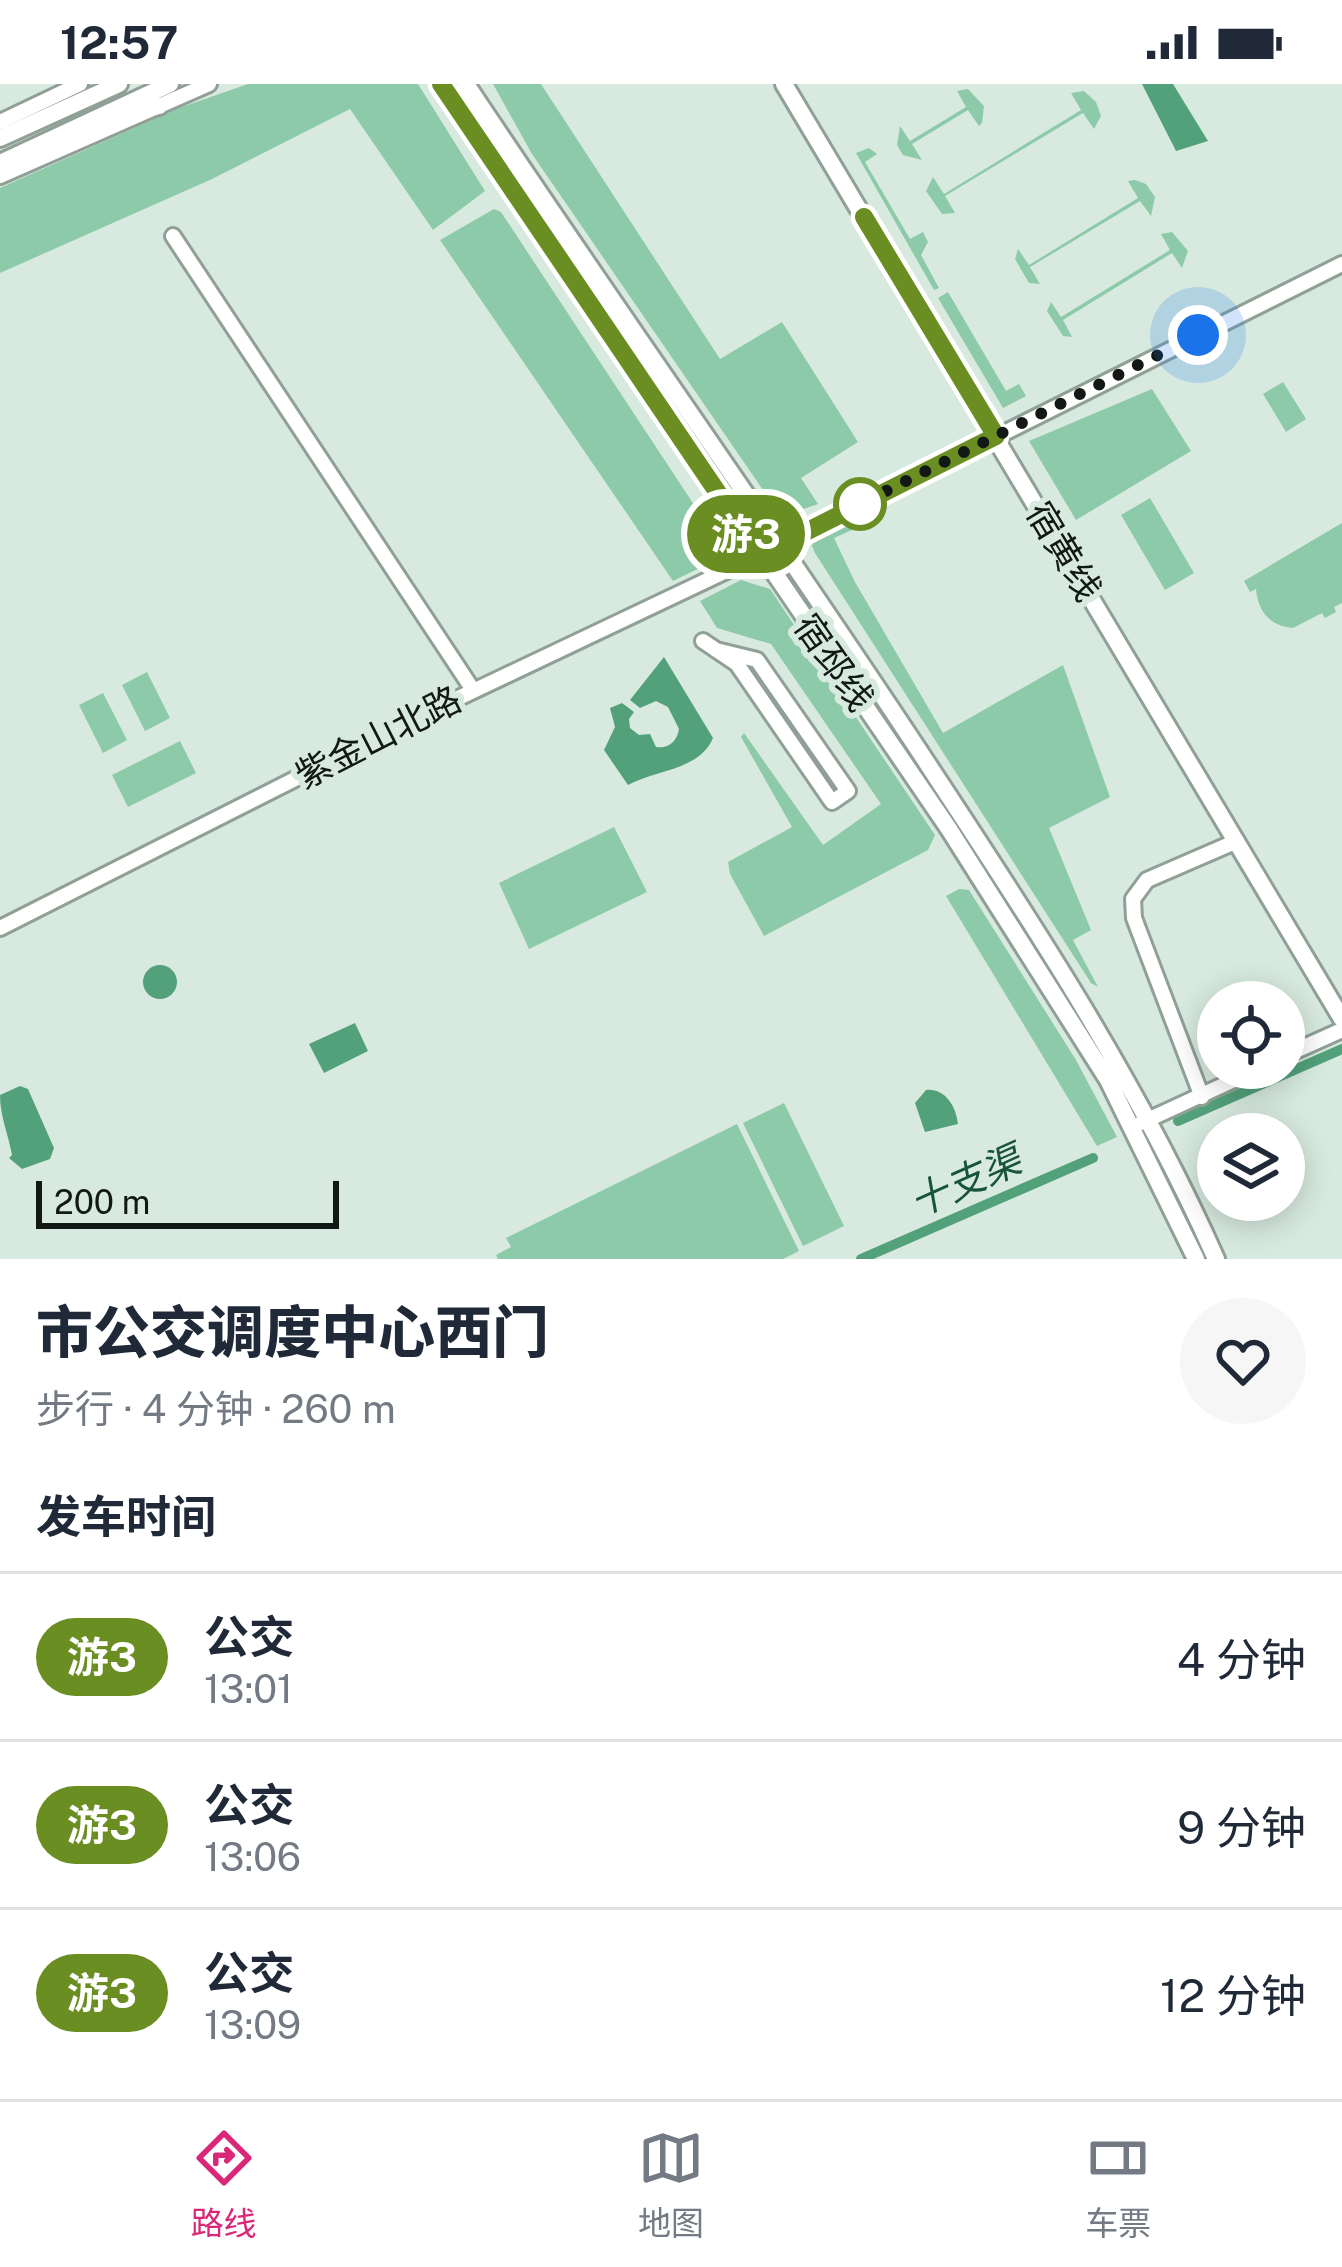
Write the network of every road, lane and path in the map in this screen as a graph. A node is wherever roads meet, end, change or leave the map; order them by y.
1 (80, 84) edge
2 (119, 84) edge
3 (170, 84) edge
4 (209, 84) edge
5 (441, 84) edge
6 (466, 84) edge
7 (784, 84) edge
8 (159, 106) junction
9 (95, 119) junction
10 (0, 122) edge
11 (0, 138) edge
12 (0, 163) edge
13 (0, 176) edge
14 (173, 236) dead end
15 (1342, 264) edge
16 (996, 436) junction
17 (779, 544) junction
18 (760, 555) junction
19 (709, 645) joint
20 (473, 690) junction
21 (1237, 842) junction
22 (0, 928) edge
23 (1342, 1019) edge
24 (1342, 1030) edge
25 (1305, 1047) edge
26 (1218, 1089) edge
27 (1202, 1097) junction
28 (1140, 1124) junction
29 (1196, 1259) edge
30 (1216, 1259) edge

1 - 10 street
2 - 11 main road
3 - 9 main road
4 - 8 street
5 - 18 main road, 宿邳线
6 - 17 main road, 宿邳线
7 - 16 main road, 宿黄线
8 - 9 main road
8 - 13 street
9 - 12 main road
14 - 20 street
15 - 16 street, 紫金山北路
16 - 17 street, 紫金山北路
16 - 21 main road, 宿黄线
17 - 18 street, 紫金山北路
17 - 28 main road, 宿邳线
18 - 20 street, 紫金山北路
18 - 28 main road, 宿邳线
19 - 19 street
20 - 22 street, 紫金山北路
21 - 23 main road, 宿黄线
21 - 27 street
24 - 25 street
26 - 27 street
27 - 28 street
28 - 29 main road, 宿邳线
28 - 30 main road, 宿邳线

